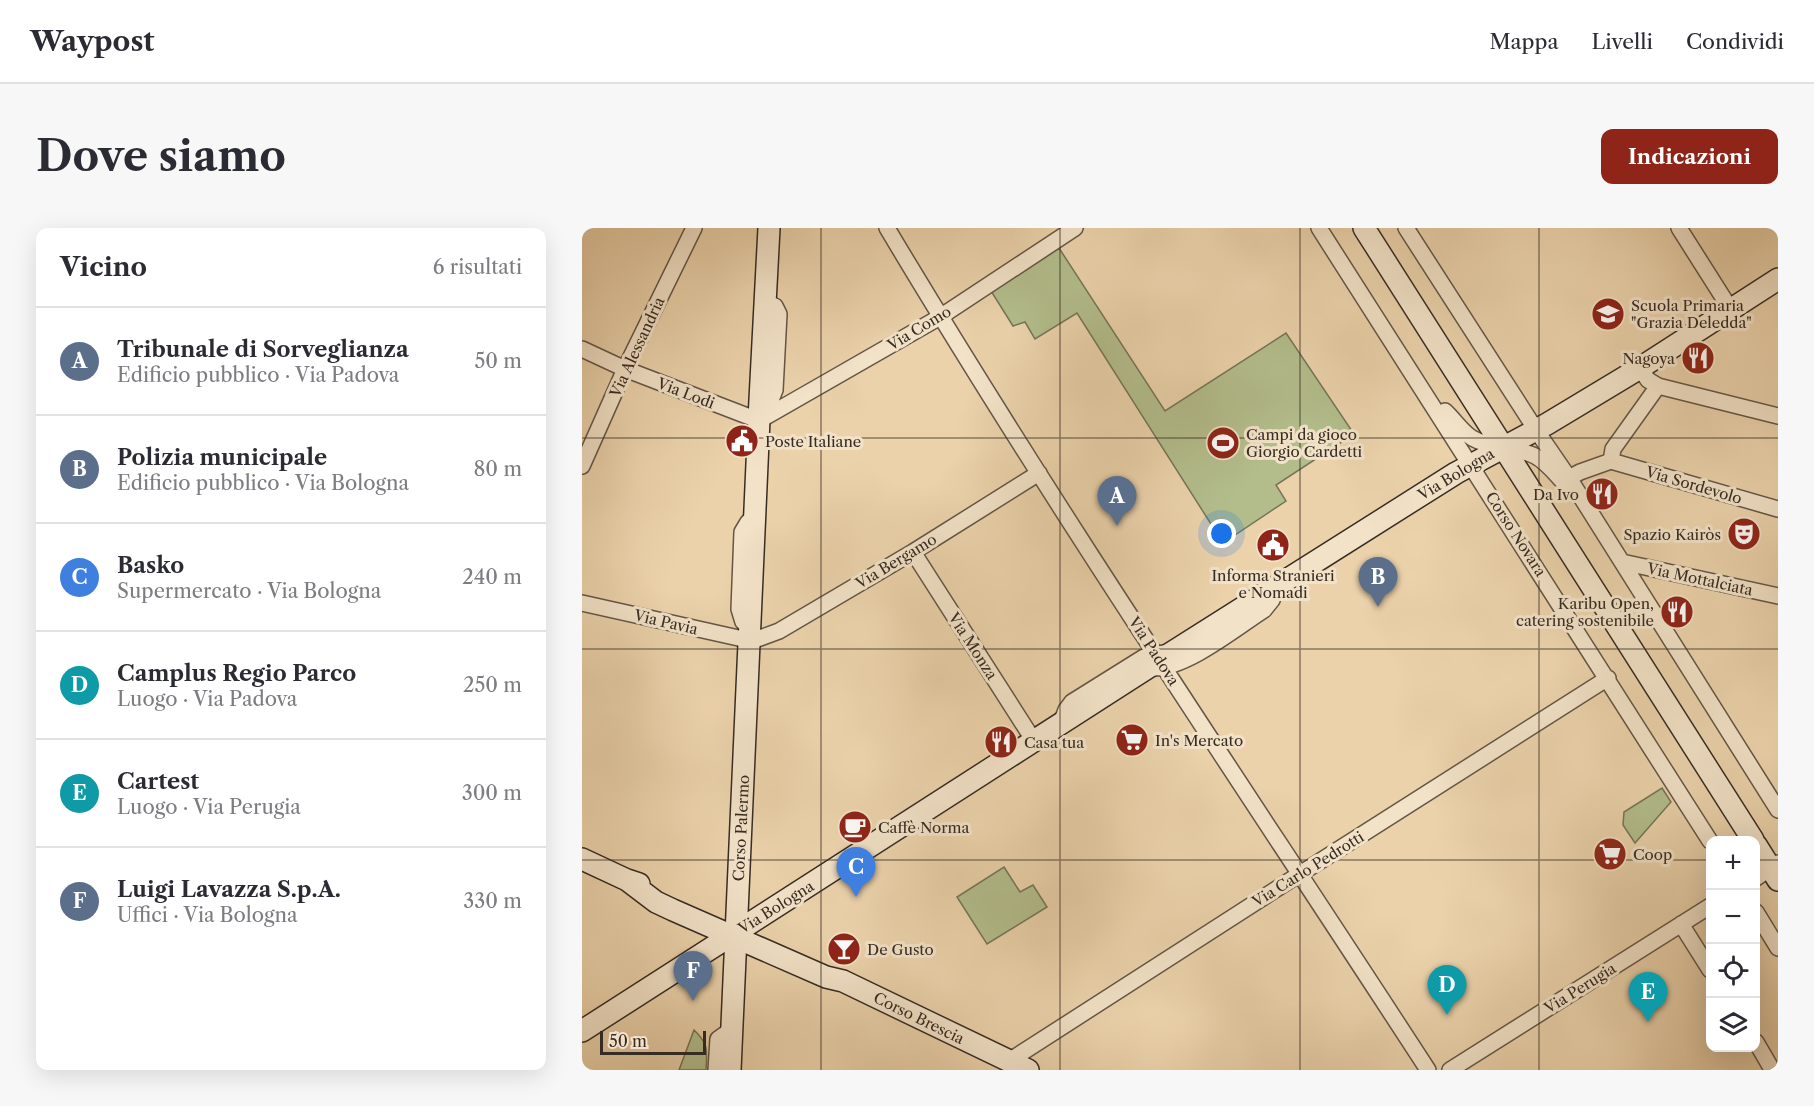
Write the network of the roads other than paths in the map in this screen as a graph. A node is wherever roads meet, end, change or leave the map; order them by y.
1 (694, 228) edge
2 (769, 228) edge
3 (887, 228) edge
4 (1319, 228) edge
5 (1364, 228) edge
6 (1679, 228) edge
7 (1072, 229) edge
8 (1408, 229) edge
9 (1778, 279) edge
10 (1731, 310) junction
11 (940, 317) junction
12 (582, 349) edge
13 (1640, 368) junction
14 (625, 369) junction
15 (1658, 386) junction
16 (1422, 388) junction
17 (759, 412) junction
18 (1778, 416) edge
19 (1536, 430) junction
20 (1504, 446) junction
21 (1611, 461) junction
22 (1471, 464) junction
23 (582, 466) edge
24 (1039, 473) junction
25 (1569, 478) junction
26 (1588, 508) junction
27 (1778, 509) edge
28 (913, 552) junction
29 (1622, 562) junction
30 (1778, 596) edge
31 (582, 603) edge
32 (749, 634) junction
33 (1157, 658) junction
34 (1608, 678) junction
35 (1034, 741) junction
36 (1778, 810) edge
37 (1707, 836) edge
38 (1750, 836) edge
39 (1760, 854) edge
40 (582, 859) edge
41 (1770, 872) edge
42 (1301, 873) junction
43 (1706, 908) edge
44 (1760, 920) edge
45 (1681, 924) junction
46 (737, 931) junction
47 (1778, 948) edge
48 (1706, 964) edge
49 (732, 1029) junction
50 (582, 1031) edge
51 (1760, 1050) edge
52 (1770, 1065) edge
53 (1019, 1066) edge
54 (716, 1070) edge
55 (730, 1070) edge
56 (1428, 1070) edge
57 (1450, 1070) edge

1 - 14 street, Via Alessandria
2 - 17 main road, Corso Palermo
3 - 11 street, Via Padova
4 - 16 street, Corso Novara
5 - 20 main road
6 - 10 street
7 - 11 street, Via Como
8 - 19 street
9 - 10 main road, Via Bologna
10 - 13 main road, Via Bologna
11 - 17 street, Via Como
11 - 24 street, Via Padova
12 - 14 street, Via Lodi
13 - 15 street
13 - 19 main road, Via Bologna
14 - 17 street, Via Lodi
14 - 23 street, Via Alessandria
15 - 18 street
15 - 21 street
16 - 20 street
16 - 22 street, Corso Novara
17 - 32 main road, Corso Palermo
19 - 20 main road, Via Bologna
19 - 25 street
20 - 22 main road, Via Bologna
20 - 26 street
20 - 38 main road
21 - 25 street
21 - 27 street, Via Sordevolo
22 - 33 main road, Via Bologna
22 - 34 street, Corso Novara
24 - 28 street, Via Bergamo
24 - 33 street, Via Padova
25 - 26 street
26 - 29 street
28 - 32 street, Via Bergamo
28 - 35 street, Via Monza
29 - 30 street, Via Mottalciata
29 - 36 street
31 - 32 street, Via Pavia
32 - 46 main road, Corso Palermo
33 - 35 main road, Via Bologna
33 - 42 street, Via Padova
34 - 37 street, Corso Novara
34 - 42 street, Via Carlo Pedrotti
35 - 46 main road, Via Bologna
39 - 41 main road
40 - 46 main road, Corso Brescia
42 - 53 street, Via Carlo Pedrotti
42 - 56 street, Via Padova
43 - 45 street, Via Perugia
44 - 47 street
45 - 48 street
45 - 57 street, Via Perugia
46 - 49 main road, Corso Palermo
46 - 50 main road, Via Bologna
46 - 53 main road, Corso Brescia
49 - 54 street
49 - 55 main road, Corso Palermo
51 - 52 street

